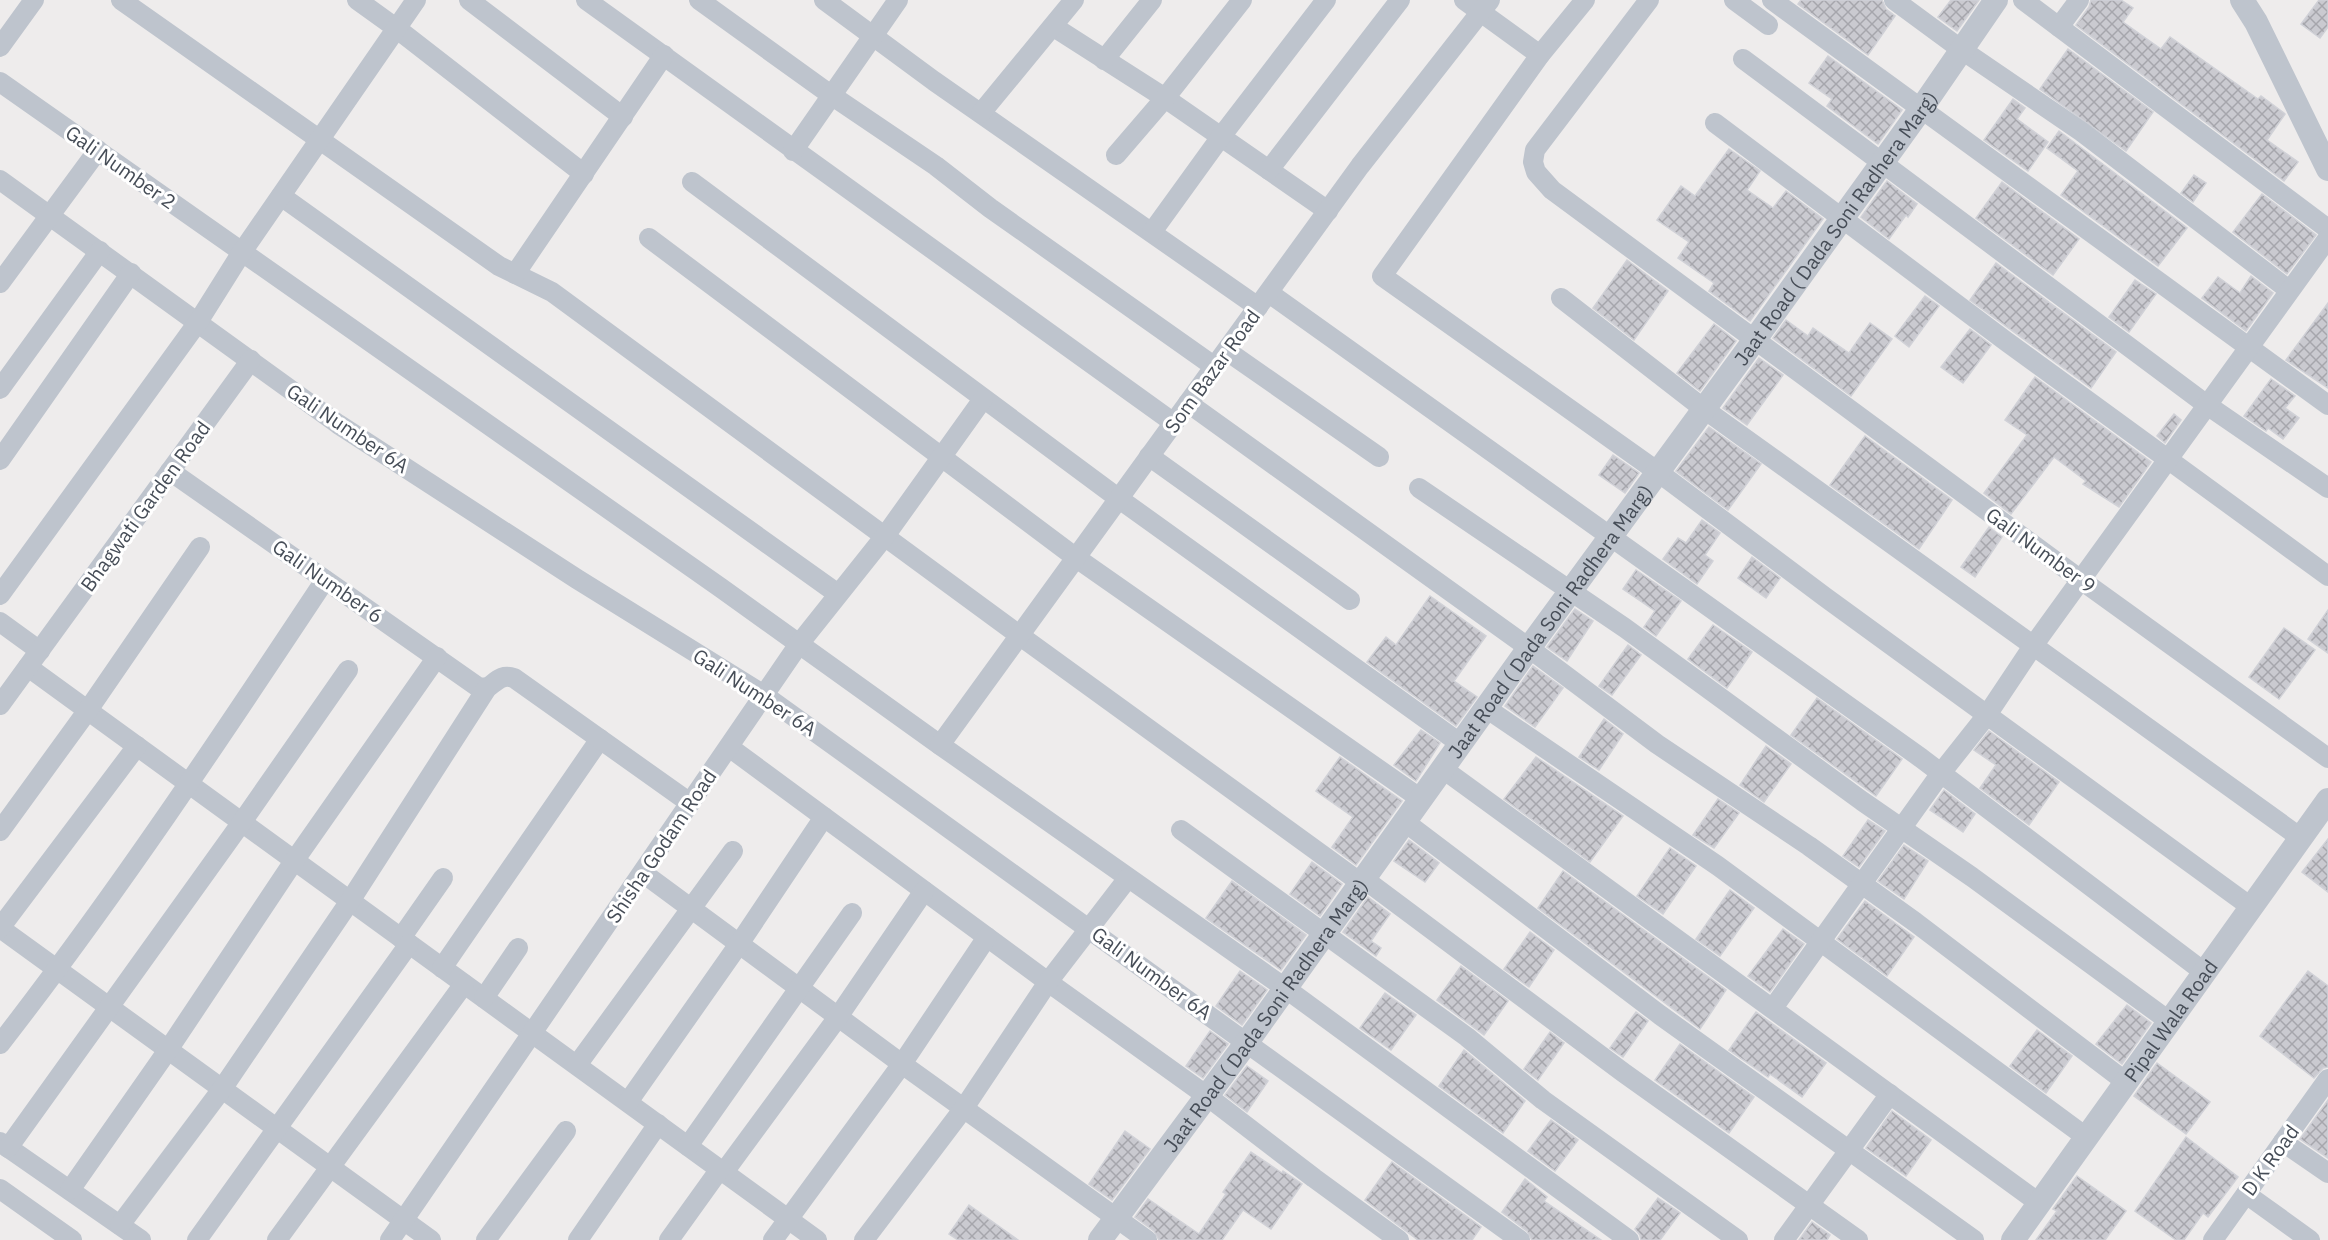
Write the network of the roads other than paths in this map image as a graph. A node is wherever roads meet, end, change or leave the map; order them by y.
1 (34, 0) edge
2 (121, 0) edge
3 (357, 0) edge
4 (416, 0) edge
5 (469, 0) edge
6 (586, 0) edge
7 (699, 0) edge
8 (824, 0) edge
9 (898, 0) edge
10 (1074, 0) edge
11 (1152, 0) edge
12 (1242, 0) edge
13 (1326, 0) edge
14 (1400, 0) edge
15 (1464, 0) edge
16 (1584, 0) edge
17 (1649, 0) edge
18 (1734, 0) edge
19 (1772, 0) edge
20 (1894, 0) edge
21 (1996, 0) edge
22 (2023, 0) edge
23 (2079, 0) edge
24 (2242, 0) edge
25 (1485, 6) edge
26 (1768, 25) dead end
27 (1054, 27) junction
28 (2059, 27) junction
29 (396, 28) junction
30 (872, 35) junction
31 (0, 47) edge
32 (1962, 50) junction
33 (664, 55) junction
34 (1540, 55) junction
35 (1743, 59) dead end
36 (1104, 60) junction
37 (0, 82) edge
38 (831, 96) junction
39 (1165, 98) junction
40 (1921, 109) junction
41 (981, 113) junction
42 (623, 117) junction
43 (1715, 123) dead end
44 (1220, 138) junction
45 (319, 140) junction
46 (98, 150) junction
47 (794, 151) junction
48 (1116, 155) dead end
49 (1882, 162) junction
50 (2328, 169) edge
51 (1269, 170) junction
52 (584, 174) junction
53 (0, 180) edge
54 (692, 182) dead end
55 (281, 196) junction
56 (1328, 211) junction
57 (50, 215) junction
58 (1842, 217) junction
59 (2328, 229) edge
60 (1152, 232) junction
61 (650, 238) dead end
62 (2328, 238) edge
63 (100, 251) junction
64 (242, 252) junction
65 (131, 273) junction
66 (515, 274) junction
67 (0, 283) edge
68 (2289, 290) junction
69 (1561, 298) dead end
70 (1263, 300) junction
71 (198, 322) junction
72 (1755, 340) junction
73 (2248, 346) junction
74 (1227, 351) junction
75 (251, 360) junction
76 (1215, 367) junction
77 (0, 389) edge
78 (983, 399) junction
79 (1188, 403) junction
80 (2206, 405) junction
81 (2328, 405) edge
82 (1704, 409) junction
83 (1174, 423) junction
84 (1149, 456) junction
85 (1379, 457) dead end
86 (941, 458) junction
87 (0, 460) edge
88 (2168, 461) junction
89 (170, 471) junction
90 (1658, 472) junction
91 (1419, 488) dead end
92 (2328, 488) edge
93 (1118, 498) junction
94 (885, 536) junction
95 (1611, 536) junction
96 (200, 547) dead end
97 (1075, 557) junction
98 (2328, 576) edge
99 (325, 580) junction
100 (2081, 580) junction
101 (1571, 592) junction
102 (838, 594) junction
103 (0, 595) edge
104 (1350, 600) dead end
105 (0, 622) edge
106 (1019, 635) junction
107 (799, 644) junction
108 (2033, 646) junction
109 (1529, 648) junction
110 (40, 651) junction
111 (437, 657) junction
112 (28, 667) junction
113 (348, 670) dead end
114 (487, 688) junction
115 (764, 695) junction
116 (0, 705) edge
117 (1486, 708) junction
118 (88, 710) junction
119 (1987, 715) junction
120 (600, 739) junction
121 (1461, 744) junction
122 (137, 746) junction
123 (940, 746) junction
124 (729, 747) junction
125 (2328, 758) edge
126 (1443, 769) junction
127 (1941, 773) junction
128 (189, 785) junction
129 (1421, 799) junction
130 (2328, 800) edge
131 (690, 803) junction
132 (824, 817) junction
133 (242, 822) junction
134 (1405, 822) junction
135 (1902, 829) junction
136 (1181, 830) dead end
137 (0, 831) edge
138 (2301, 838) junction
139 (733, 851) dead end
140 (294, 861) junction
141 (643, 873) junction
142 (443, 878) dead end
143 (1128, 878) junction
144 (1363, 881) junction
145 (1862, 884) junction
146 (924, 891) junction
147 (350, 901) junction
148 (2251, 907) junction
149 (692, 909) junction
150 (852, 913) dead end
151 (0, 928) edge
152 (1089, 928) junction
153 (1324, 935) junction
154 (987, 937) junction
155 (405, 941) junction
156 (1820, 941) junction
157 (739, 944) junction
158 (518, 948) dead end
159 (442, 968) junction
160 (58, 970) junction
161 (2205, 972) junction
162 (1048, 982) junction
163 (464, 984) junction
164 (799, 988) junction
165 (1285, 988) junction
166 (484, 998) junction
167 (108, 1006) junction
168 (1773, 1008) junction
169 (838, 1017) junction
170 (2169, 1021) junction
171 (533, 1034) junction
172 (1248, 1042) junction
173 (0, 1044) edge
174 (168, 1050) junction
175 (902, 1064) junction
176 (577, 1065) junction
177 (2328, 1079) edge
178 (2126, 1082) junction
179 (222, 1089) junction
180 (1890, 1094) junction
181 (1207, 1095) junction
182 (628, 1102) junction
183 (964, 1108) junction
184 (658, 1124) junction
185 (276, 1128) junction
186 (566, 1131) dead end
187 (2086, 1137) junction
188 (2283, 1142) junction
189 (4, 1145) edge
190 (688, 1146) junction
191 (1849, 1150) junction
192 (329, 1166) junction
193 (722, 1171) junction
194 (2328, 1173) edge
195 (0, 1189) edge
196 (70, 1190) junction
197 (2246, 1194) junction
198 (2039, 1203) junction
199 (1809, 1205) junction
200 (1116, 1218) junction
201 (404, 1220) junction
202 (789, 1220) junction
203 (120, 1225) junction
204 (72, 1240) edge
205 (141, 1240) edge
206 (197, 1240) edge
207 (277, 1240) edge
208 (390, 1240) edge
209 (431, 1240) edge
210 (486, 1240) edge
211 (578, 1240) edge
212 (669, 1240) edge
213 (773, 1240) edge
214 (818, 1240) edge
215 (864, 1240) edge
216 (1100, 1240) edge
217 (1147, 1240) edge
218 (1399, 1240) edge
219 (1520, 1240) edge
220 (1629, 1240) edge
221 (1738, 1240) edge
222 (1784, 1240) edge
223 (1858, 1240) edge
224 (1974, 1240) edge
225 (2013, 1240) edge
226 (2213, 1240) edge
227 (2310, 1240) edge

1 - 31 street
2 - 45 street
3 - 29 street
4 - 29 street
5 - 42 street
6 - 33 street
7 - 38 street
8 - 30 street
9 - 30 street
10 - 27 street
11 - 36 street
12 - 39 street
13 - 44 street
14 - 51 street
15 - 25 street
16 - 34 street
17 - 72 street, Gali Number 9
18 - 26 street
19 - 40 street
20 - 32 street
21 - 32 street, Jaat Road ( Dada Soni Radhera Marg)
22 - 28 street
23 - 28 street
24 - 50 street
25 - 34 street
25 - 56 street, Som Bazar Road
27 - 36 street
27 - 41 street
28 - 59 street
29 - 45 street
29 - 52 street
30 - 38 street
30 - 41 street
32 - 40 street, Jaat Road ( Dada Soni Radhera Marg)
32 - 68 street
33 - 42 street
33 - 47 street
34 - 90 street
35 - 49 street
36 - 39 street
37 - 46 street, Gali Number 2
38 - 47 street
38 - 76 street
39 - 44 street
39 - 48 street
40 - 49 street, Jaat Road ( Dada Soni Radhera Marg)
40 - 73 street
41 - 60 street
42 - 52 street
43 - 58 street
44 - 51 street
44 - 60 street
45 - 55 street
45 - 66 street
46 - 57 street
46 - 64 street, Gali Number 2
47 - 83 street
49 - 58 street, Jaat Road ( Dada Soni Radhera Marg)
49 - 80 street
51 - 56 street
52 - 66 street
53 - 57 street
54 - 78 street
55 - 64 street
55 - 102 street
56 - 70 street, Som Bazar Road
57 - 63 street
57 - 67 street
58 - 72 street, Jaat Road ( Dada Soni Radhera Marg)
58 - 88 street
60 - 70 street
61 - 86 street
62 - 68 street
63 - 65 street
63 - 77 street
64 - 71 street
64 - 107 street, Gali Number 2
65 - 71 street
65 - 87 street
66 - 94 street
68 - 73 street
69 - 82 street
70 - 74 street, Som Bazar Road
70 - 95 street
71 - 75 street
71 - 103 street
72 - 82 street, Jaat Road ( Dada Soni Radhera Marg)
72 - 100 street, Gali Number 9
73 - 80 street
73 - 81 street
74 - 76 street, Som Bazar Road
74 - 85 street
75 - 89 street, Bhagwati Garden Road
75 - 115 street, Gali Number 6A
76 - 79 street, Som Bazar Road
78 - 86 street, Shisha Godam Road
78 - 93 street
79 - 83 street, Som Bazar Road
79 - 109 street
80 - 88 street
80 - 92 street
82 - 90 street, Jaat Road ( Dada Soni Radhera Marg)
82 - 108 street
83 - 84 street, Som Bazar Road
84 - 93 street, Som Bazar Road
84 - 104 street
86 - 94 street, Shisha Godam Road
86 - 97 street
88 - 98 street
88 - 100 street
89 - 99 street, Gali Number 6
89 - 110 street, Bhagwati Garden Road
90 - 95 street, Jaat Road ( Dada Soni Radhera Marg)
90 - 119 street
91 - 101 street
93 - 97 street, Som Bazar Road
93 - 121 street
94 - 102 street, Shisha Godam Road
94 - 106 street
95 - 101 street, Jaat Road ( Dada Soni Radhera Marg)
95 - 127 street
96 - 118 street
97 - 106 street, Som Bazar Road
97 - 129 street
99 - 111 street, Gali Number 6
99 - 128 street
100 - 108 street
100 - 125 street, Gali Number 9
101 - 109 street, Jaat Road ( Dada Soni Radhera Marg)
101 - 135 street
102 - 107 street, Shisha Godam Road
105 - 110 street
106 - 123 street, Som Bazar Road
106 - 144 street
107 - 115 street, Shisha Godam Road
107 - 123 street, Gali Number 2
108 - 119 street
108 - 138 street
109 - 117 street, Jaat Road ( Dada Soni Radhera Marg)
109 - 145 street
110 - 112 street, Bhagwati Garden Road
111 - 114 street, Gali Number 6
111 - 140 street
112 - 116 street, Bhagwati Garden Road
112 - 118 street
113 - 133 street
114 - 120 street
114 - 147 street
115 - 124 street, Shisha Godam Road
115 - 152 street, Gali Number 6A
117 - 121 street, Jaat Road ( Dada Soni Radhera Marg)
117 - 156 street
118 - 122 street
118 - 137 street
119 - 127 street
119 - 148 street
120 - 131 street
120 - 159 street
121 - 126 street, Jaat Road ( Dada Soni Radhera Marg)
122 - 128 street
122 - 151 street
123 - 143 street, Gali Number 2
124 - 131 street, Shisha Godam Road
124 - 132 street
126 - 129 street, Jaat Road ( Dada Soni Radhera Marg)
126 - 168 street
127 - 135 street
127 - 161 street
128 - 133 street
128 - 160 street
129 - 134 street, Jaat Road ( Dada Soni Radhera Marg)
130 - 138 street, Pipal Wala Road
131 - 141 street, Shisha Godam Road
132 - 146 street
132 - 157 street
133 - 140 street
133 - 167 street
134 - 144 street, Jaat Road ( Dada Soni Radhera Marg)
134 - 191 street
135 - 145 street
135 - 170 street
136 - 153 street
138 - 148 street, Pipal Wala Road
139 - 149 street
140 - 147 street
140 - 174 street
141 - 149 street
141 - 171 street, Shisha Godam Road
142 - 155 street
143 - 152 street
143 - 165 street, Gali Number 2
144 - 153 street, Jaat Road ( Dada Soni Radhera Marg)
144 - 199 street
145 - 156 street
145 - 178 street
146 - 154 street
146 - 169 street
147 - 155 street
147 - 179 street
148 - 161 street, Pipal Wala Road
149 - 157 street
149 - 176 street
150 - 164 street
151 - 160 street
152 - 162 street
152 - 172 street, Gali Number 6A
153 - 165 street, Jaat Road ( Dada Soni Radhera Marg)
153 - 221 street
154 - 162 street
154 - 175 street
155 - 159 street
155 - 185 street
156 - 168 street
156 - 187 street
157 - 164 street
157 - 182 street
158 - 166 street
159 - 163 street
160 - 167 street
160 - 173 street
161 - 170 street, Pipal Wala Road
162 - 181 street
162 - 183 street
163 - 166 street
163 - 192 street
164 - 169 street
164 - 190 street
165 - 172 street, Jaat Road ( Dada Soni Radhera Marg)
165 - 220 street, Gali Number 2
166 - 171 street
167 - 174 street
167 - 189 street
168 - 180 street
169 - 175 street
169 - 193 street
170 - 178 street, Pipal Wala Road
171 - 176 street
171 - 201 street, Shisha Godam Road
172 - 181 street, Jaat Road ( Dada Soni Radhera Marg)
172 - 219 street, Gali Number 6A
174 - 179 street
174 - 196 street
175 - 183 street
175 - 202 street
176 - 182 street
177 - 188 street, D K Road
178 - 187 street, Pipal Wala Road
179 - 185 street
179 - 203 street
180 - 191 street
180 - 198 street
181 - 200 street, Jaat Road ( Dada Soni Radhera Marg)
181 - 218 street
182 - 184 street
183 - 200 street
183 - 215 street
184 - 190 street
184 - 211 street
185 - 192 street
185 - 206 street
186 - 210 street
187 - 198 street, Pipal Wala Road
188 - 194 street
188 - 197 street, D K Road
189 - 196 street
190 - 193 street
191 - 199 street
191 - 224 street
192 - 201 street
192 - 207 street
193 - 202 street
193 - 212 street
195 - 204 street
196 - 203 street
197 - 226 street, D K Road
197 - 227 street
198 - 225 street, Pipal Wala Road
199 - 222 street
199 - 223 street
200 - 216 street, Jaat Road ( Dada Soni Radhera Marg)
200 - 217 street
201 - 208 street, Shisha Godam Road
201 - 209 street
202 - 213 street
202 - 214 street
203 - 205 street

